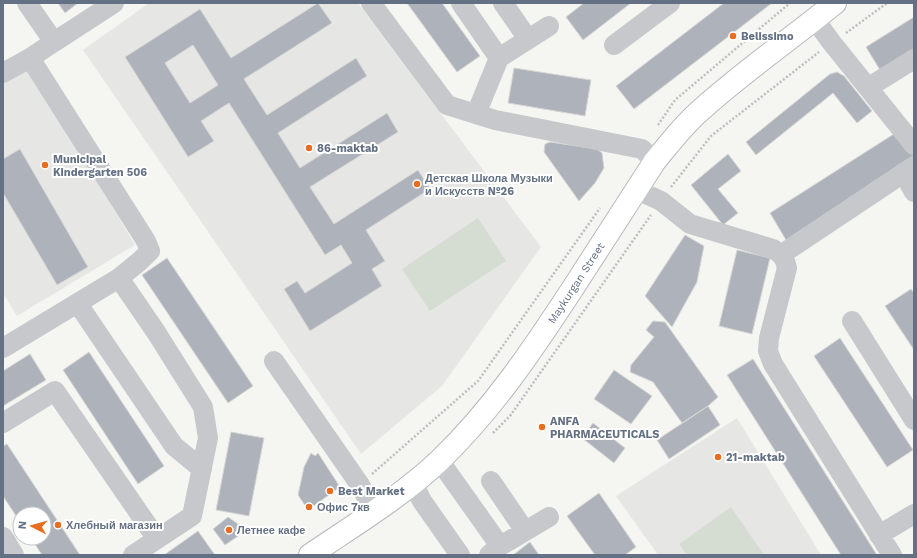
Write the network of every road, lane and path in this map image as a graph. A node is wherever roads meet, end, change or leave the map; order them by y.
1 (27, 3) edge
2 (114, 3) edge
3 (371, 3) edge
4 (461, 3) edge
5 (503, 3) edge
6 (670, 3) edge
7 (790, 3) edge
8 (835, 3) edge
9 (887, 3) edge
10 (815, 20) junction
11 (549, 26) dead end
12 (528, 39) junction
13 (54, 42) junction
14 (832, 43) junction
15 (614, 44) dead end
16 (30, 58) junction
17 (499, 58) junction
18 (914, 59) edge
19 (3, 73) edge
20 (869, 87) junction
21 (476, 114) junction
22 (914, 145) edge
23 (648, 155) junction
24 (914, 166) edge
25 (637, 190) junction
26 (661, 201) junction
27 (601, 207) dead end
28 (782, 254) junction
29 (119, 278) junction
30 (78, 304) junction
31 (852, 321) dead end
32 (3, 348) edge
33 (274, 361) dead end
34 (914, 420) edge
35 (3, 422) edge
36 (488, 438) dead end
37 (439, 460) junction
38 (202, 469) junction
39 (490, 481) dead end
40 (413, 483) junction
41 (360, 485) junction
42 (374, 511) junction
43 (914, 514) edge
44 (549, 517) dead end
45 (525, 531) junction
46 (879, 535) junction
47 (3, 537) edge
48 (157, 539) junction
49 (494, 551) edge
50 (14, 555) edge
51 (133, 555) edge
52 (310, 555) edge
53 (460, 555) edge
54 (892, 555) edge

1 - 13 lane
2 - 13 lane
3 - 21 lane
4 - 17 lane
5 - 12 lane
6 - 15 lane
7 - 23 path
8 - 10 main road, Maykurgan Street
9 - 14 path
10 - 14 lane
10 - 23 main road, Maykurgan Street
11 - 12 lane
12 - 17 lane
13 - 16 lane
14 - 20 lane
14 - 26 path
16 - 19 lane
16 - 29 lane
17 - 21 lane
18 - 20 lane
20 - 22 lane
21 - 23 lane
23 - 25 main road, Maykurgan Street
24 - 28 lane
25 - 26 lane
25 - 37 main road, Maykurgan Street
26 - 28 lane
26 - 36 path
27 - 41 path
28 - 46 lane
29 - 30 lane
29 - 38 lane
30 - 32 lane
30 - 38 lane
31 - 34 lane
33 - 41 lane
35 - 48 lane
37 - 40 main road, Maykurgan Street
37 - 49 lane
38 - 48 lane
39 - 45 lane
40 - 42 main road, Maykurgan Street
40 - 53 lane
41 - 42 lane
42 - 52 main road, Maykurgan Street
43 - 46 lane
44 - 45 lane
45 - 49 lane
46 - 54 lane
47 - 50 lane
48 - 51 lane

